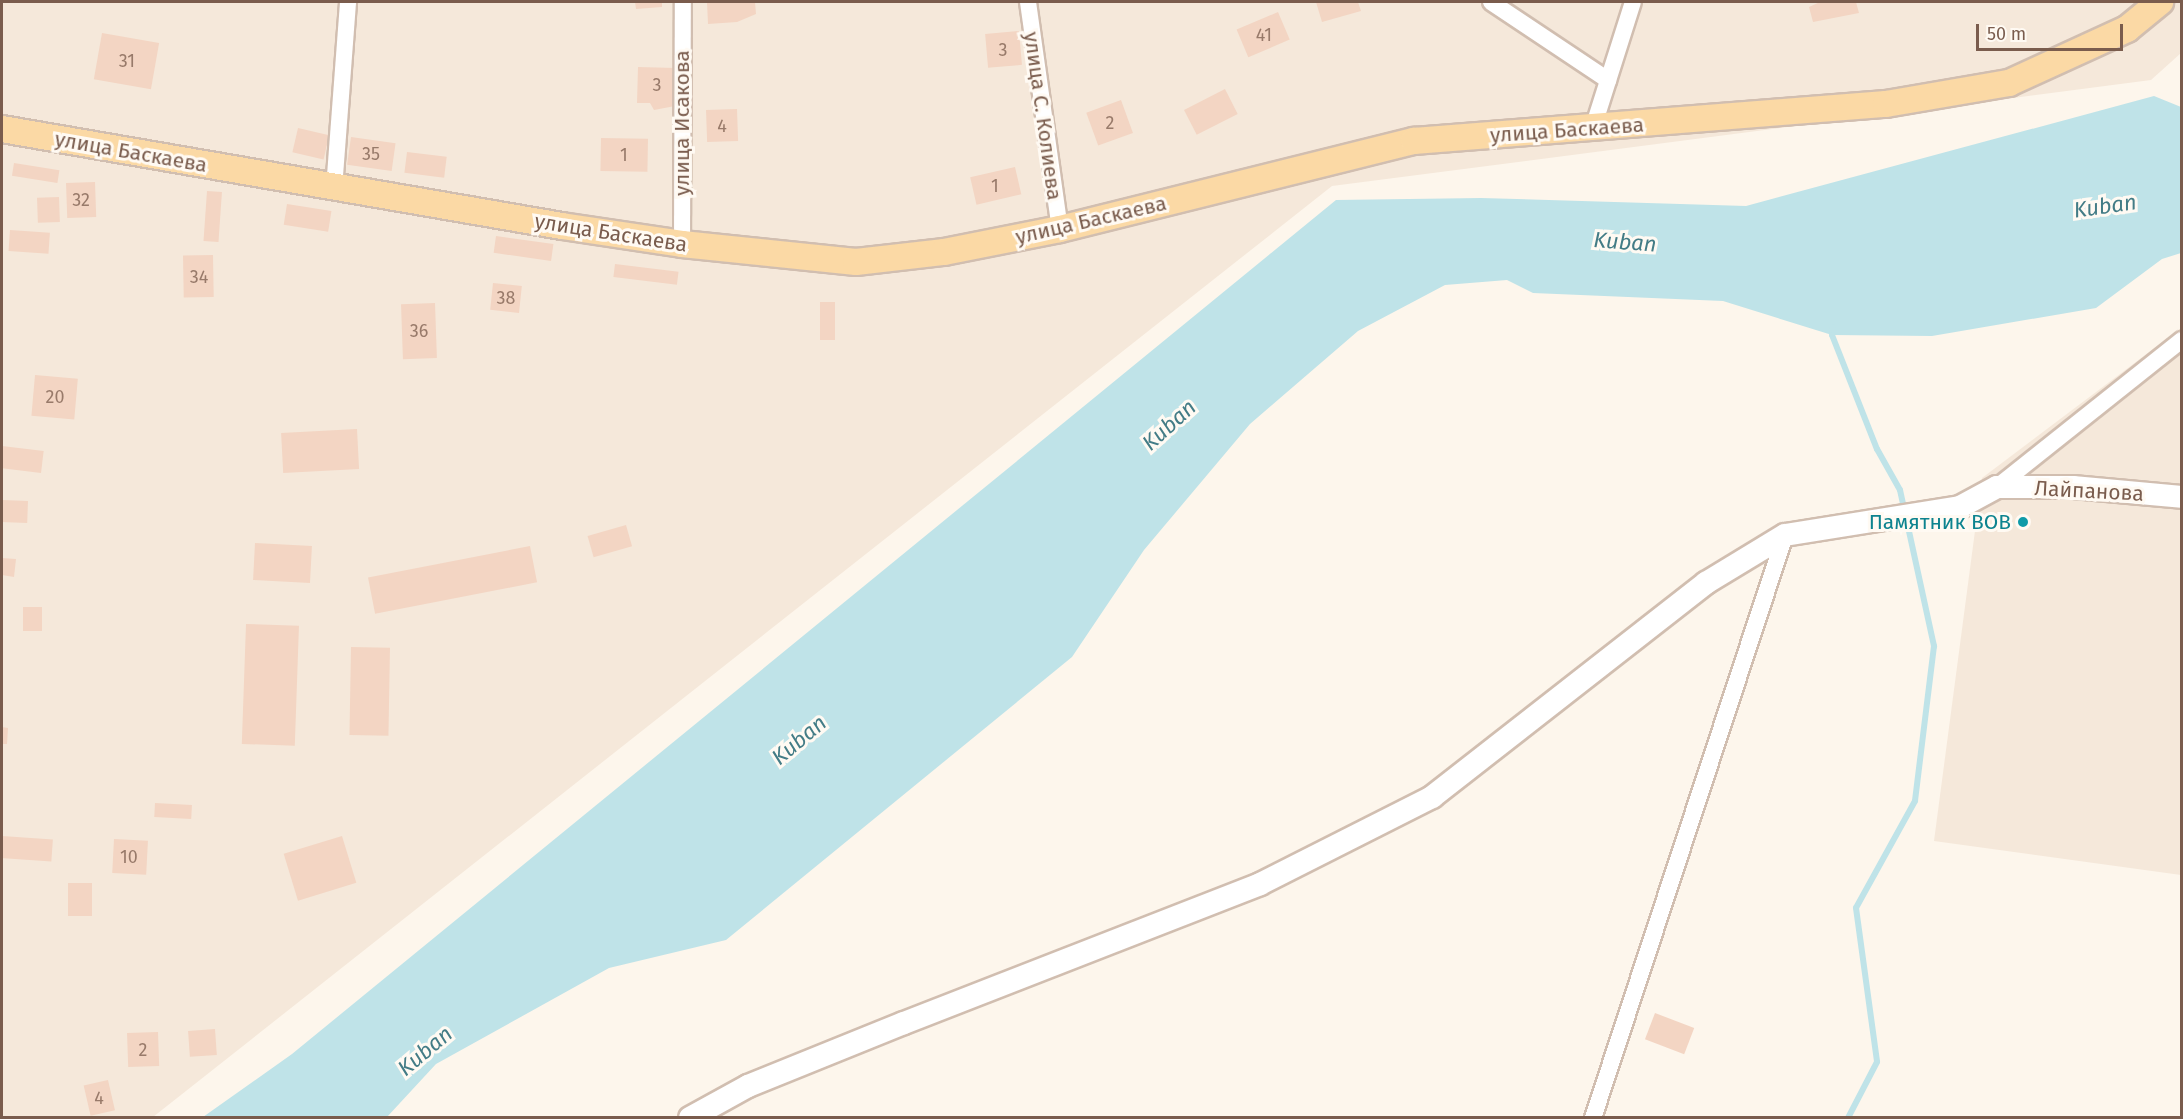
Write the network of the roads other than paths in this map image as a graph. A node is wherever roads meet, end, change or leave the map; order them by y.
1 (348, 2) edge
2 (682, 2) edge
3 (1028, 2) edge
4 (1491, 2) edge
5 (1633, 2) edge
6 (2160, 2) edge
7 (1608, 80) junction
8 (1593, 128) junction
9 (2, 129) edge
10 (334, 189) junction
11 (1059, 230) junction
12 (682, 244) junction
13 (2181, 340) edge
14 (1997, 487) junction
15 (2181, 497) edge
16 (1785, 535) junction
17 (690, 1118) edge
18 (1593, 1118) edge

1 - 10 street
2 - 12 street, улица Исакова
3 - 11 street, улица С. Колиева
4 - 7 street
5 - 7 street
6 - 8 main road, улица Баскаева
7 - 8 street
8 - 11 main road, улица Баскаева
9 - 10 main road, улица Баскаева
10 - 12 main road, улица Баскаева
11 - 12 main road, улица Баскаева
13 - 14 street
14 - 15 street, Лайпанова
14 - 16 street
16 - 17 street
16 - 18 street

